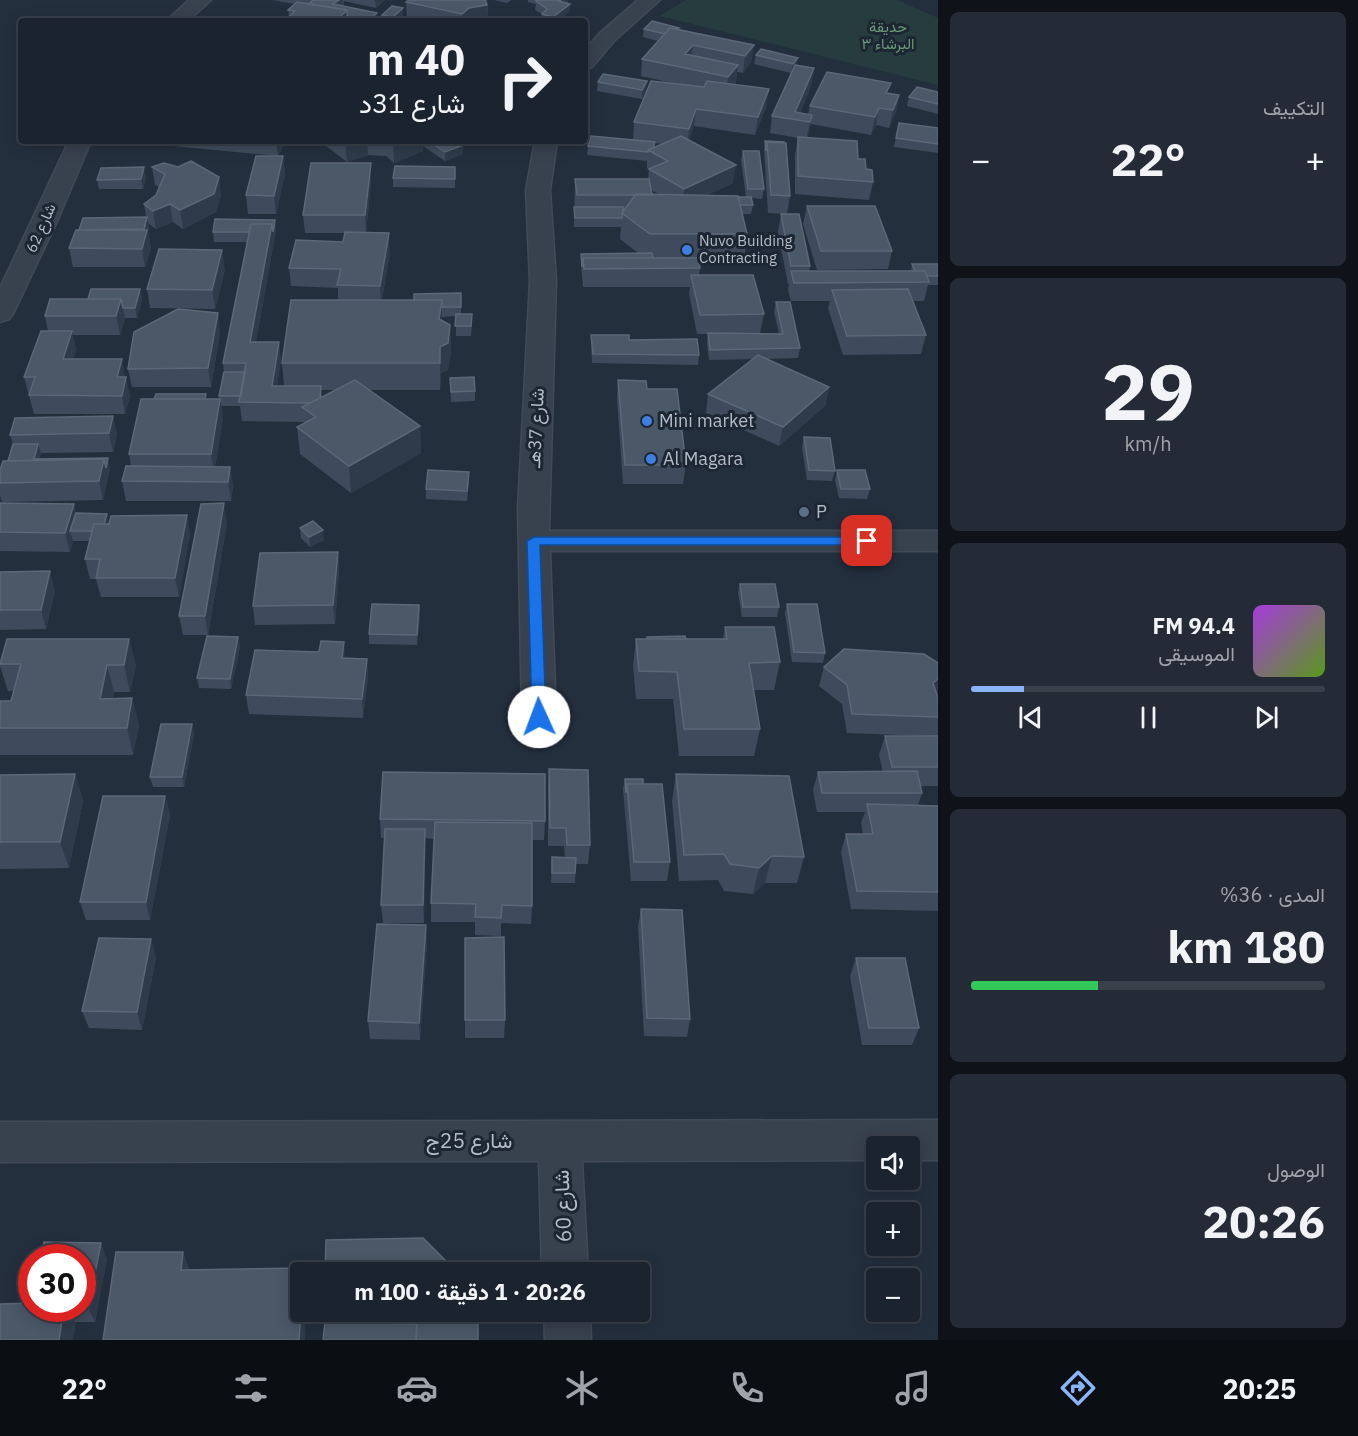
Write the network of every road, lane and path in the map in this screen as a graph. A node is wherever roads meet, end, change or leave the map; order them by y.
1 (201, 0) edge
2 (650, 0) edge
3 (180, 18) edge
4 (588, 60) edge
5 (79, 144) edge
6 (546, 144) edge
7 (0, 314) edge
8 (534, 541) junction
9 (938, 541) edge
10 (539, 717) dead end
11 (560, 1140) junction
12 (938, 1140) edge
13 (0, 1142) edge
14 (565, 1262) edge
15 (567, 1322) edge
16 (568, 1340) edge

1 - 3 street
2 - 4 street
5 - 7 street, شارع 62
6 - 8 street, شارع 37هـ
8 - 9 street
8 - 10 street, شارع 37هـ
11 - 12 street, شارع 25ج
11 - 13 street, شارع 25ج
11 - 14 street, شارع 60
15 - 16 street

